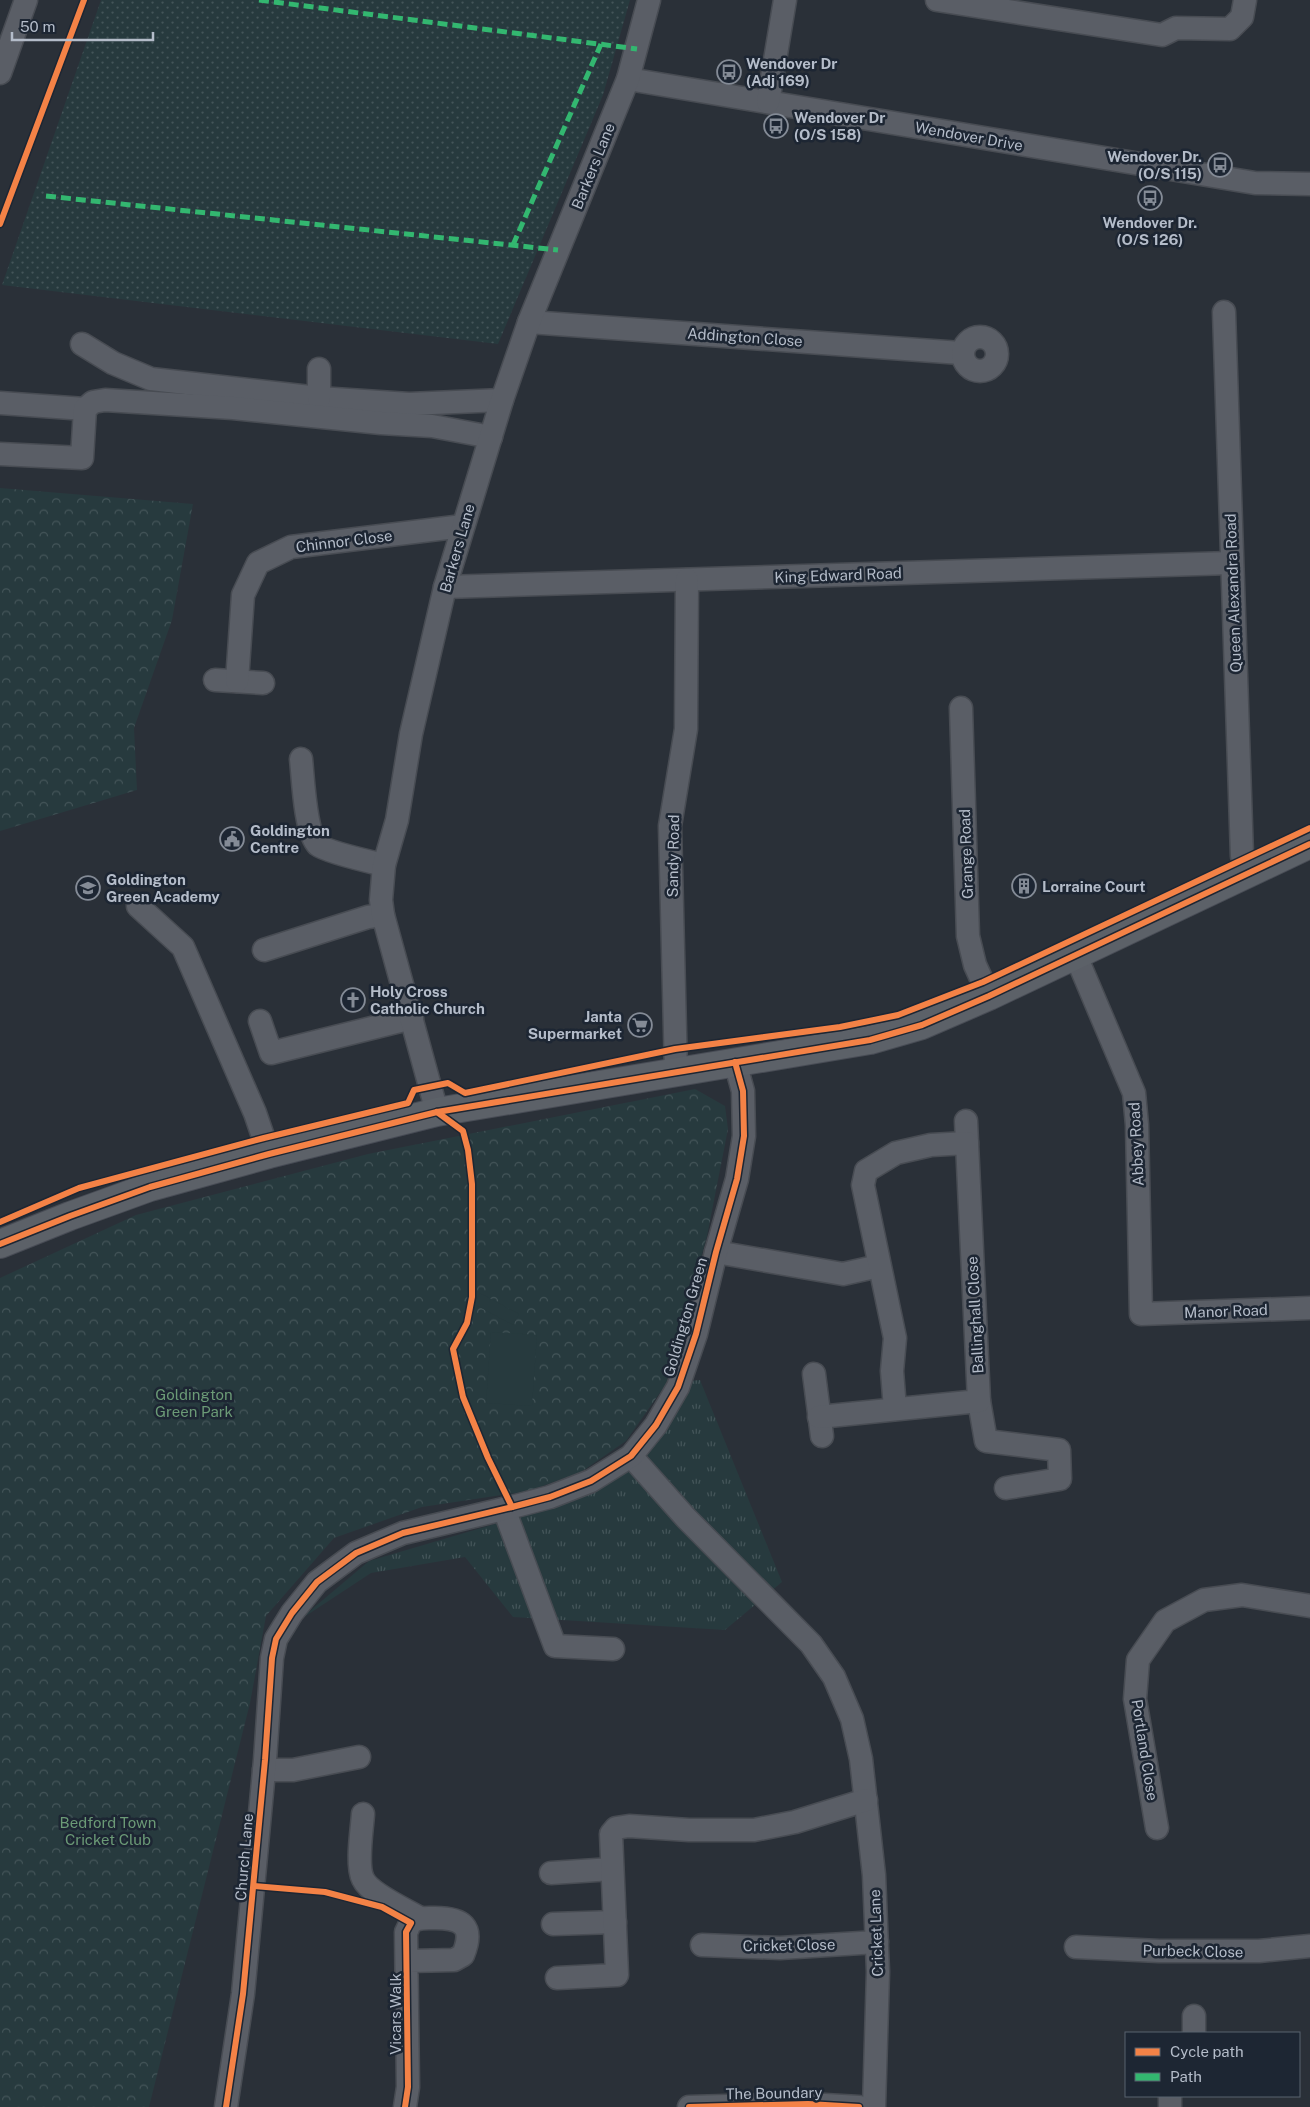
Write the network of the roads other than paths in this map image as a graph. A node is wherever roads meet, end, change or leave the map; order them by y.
1 (26, 0) edge
2 (649, 0) edge
3 (785, 0) edge
4 (937, 0) edge
5 (1245, 0) edge
6 (1, 70) edge
7 (628, 79) junction
8 (768, 102) junction
9 (1310, 184) edge
10 (1224, 312) dead end
11 (529, 322) junction
12 (82, 344) dead end
13 (961, 353) dead end
14 (319, 369) dead end
15 (318, 398) junction
16 (502, 400) junction
17 (0, 403) edge
18 (86, 409) junction
19 (491, 436) junction
20 (0, 454) edge
21 (463, 526) junction
22 (1231, 563) junction
23 (687, 580) junction
24 (445, 586) junction
25 (214, 680) dead end
26 (238, 681) junction
27 (263, 684) dead end
28 (961, 708) dead end
29 (301, 759) dead end
30 (1310, 844) edge
31 (384, 865) junction
32 (1250, 873) junction
33 (138, 906) dead end
34 (383, 915) junction
35 (264, 950) dead end
36 (1076, 956) junction
37 (989, 996) junction
38 (412, 1018) junction
39 (260, 1021) dead end
40 (735, 1062) junction
41 (676, 1073) junction
42 (436, 1112) junction
43 (269, 1154) junction
44 (0, 1244) edge
45 (716, 1252) junction
46 (879, 1266) junction
47 (1310, 1308) edge
48 (1141, 1314) joint
49 (814, 1374) dead end
50 (980, 1401) junction
51 (895, 1409) junction
52 (630, 1456) junction
53 (1006, 1488) dead end
54 (504, 1509) junction
55 (1310, 1606) edge
56 (292, 1613) joint
57 (613, 1649) dead end
58 (360, 1757) dead end
59 (264, 1770) junction
60 (866, 1800) junction
61 (363, 1814) dead end
62 (1157, 1828) dead end
63 (612, 1869) junction
64 (552, 1873) dead end
65 (420, 1918) junction
66 (615, 1922) junction
67 (553, 1924) dead end
68 (877, 1942) junction
69 (702, 1945) dead end
70 (1310, 1946) edge
71 (1076, 1947) dead end
72 (408, 1961) junction
73 (557, 1978) dead end
74 (742, 2106) edge
75 (808, 2106) edge
76 (226, 2107) edge
77 (405, 2107) edge
78 (689, 2107) edge
79 (859, 2107) edge
80 (874, 2107) edge

1 - 6 street
2 - 7 street, Barkers Lane
3 - 8 street
4 - 5 street
7 - 8 street, Wendover Drive
7 - 11 street, Barkers Lane
8 - 9 street, Wendover Drive
10 - 22 street, Queen Alexandra Road
11 - 13 street, Addington Close
11 - 16 street, Barkers Lane
12 - 15 street
14 - 15 street
15 - 16 street
16 - 19 street, Barkers Lane
17 - 18 street
18 - 19 street
18 - 20 street
19 - 21 street, Barkers Lane
21 - 24 street, Barkers Lane
21 - 26 street, Chinnor Close
22 - 23 street, King Edward Road
22 - 32 street, Queen Alexandra Road
23 - 24 street, King Edward Road
23 - 41 street, Sandy Road
24 - 31 street, Barkers Lane
25 - 26 street
26 - 27 street
28 - 37 street, Grange Road
29 - 31 street
30 - 32 main road
31 - 34 street, Barkers Lane
32 - 36 main road
33 - 43 street
34 - 35 street
34 - 38 street, Barkers Lane
36 - 37 main road
36 - 48 street, Abbey Road
37 - 40 main road
38 - 39 street
38 - 42 street, Barkers Lane
40 - 41 main road
40 - 45 street, Goldington Green
41 - 42 main road
42 - 43 main road
43 - 44 main road
45 - 46 street
45 - 52 street, Goldington Green
46 - 50 street, Ballinghall Close
46 - 51 street, Ballinghall Close
47 - 48 street, Manor Road
49 - 51 street
50 - 51 street
50 - 53 street, Ballinghall Close
52 - 54 street, Goldington Green
52 - 60 street, Cricket Lane
54 - 56 street, Goldington Green
54 - 57 street
55 - 62 street, Portland Close
56 - 59 street, Church Lane
58 - 59 street
59 - 76 street, Church Lane
60 - 63 street
60 - 68 street, Cricket Lane
61 - 65 street
63 - 64 street
63 - 66 street
65 - 72 street, Vicars Walk
65 - 72 street, Vicars Walk
66 - 67 street
66 - 73 street
68 - 69 street, Cricket Close
68 - 80 street, Cricket Lane
70 - 71 street, Purbeck Close
72 - 77 street, Vicars Walk
74 - 75 street, The Boundary
74 - 78 street, The Boundary
75 - 79 street, The Boundary

